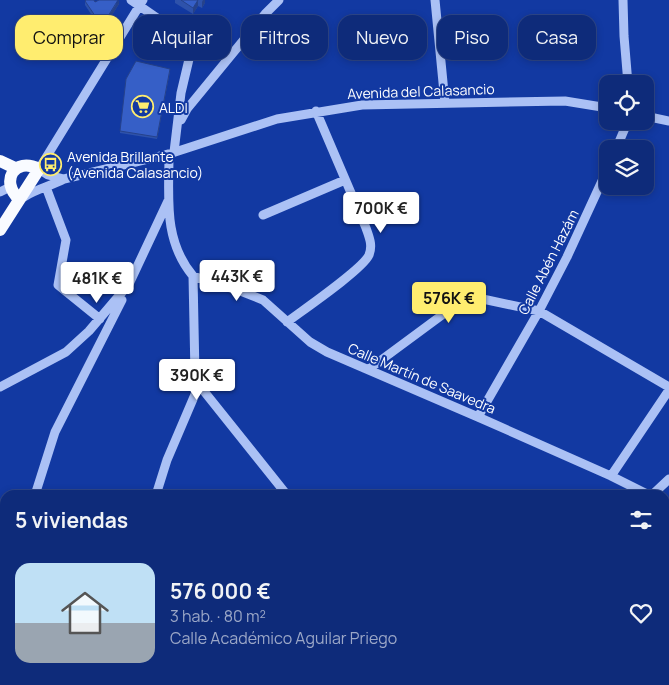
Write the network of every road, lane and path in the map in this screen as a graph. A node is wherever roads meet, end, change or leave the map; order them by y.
1 (130, 0) edge
2 (279, 0) edge
3 (435, 0) edge
4 (623, 0) edge
5 (141, 4) edge
6 (627, 75) edge
7 (445, 103) junction
8 (599, 107) edge
9 (316, 111) junction
10 (654, 118) edge
11 (669, 121) edge
12 (178, 125) junction
13 (172, 153) junction
14 (0, 161) edge
15 (15, 168) junction
16 (39, 169) junction
17 (64, 179) junction
18 (345, 180) junction
19 (3, 187) edge
20 (46, 187) junction
21 (599, 188) edge
22 (19, 199) junction
23 (169, 199) junction
24 (263, 215) dead end
25 (0, 230) edge
26 (193, 276) junction
27 (130, 284) junction
28 (539, 311) junction
29 (100, 319) junction
30 (287, 322) junction
31 (88, 333) junction
32 (101, 341) junction
33 (369, 370) junction
34 (199, 385) junction
35 (0, 387) edge
36 (669, 389) edge
37 (478, 417) junction
38 (611, 476) junction
39 (669, 479) edge
40 (37, 490) edge
41 (158, 490) edge
42 (283, 490) edge
43 (640, 490) edge
44 (656, 490) edge

1 - 5 street
2 - 12 street
3 - 7 street
4 - 6 street
5 - 12 street
5 - 16 street
7 - 8 street, Avenida del Calasancio
7 - 9 street, Avenida del Calasancio
9 - 13 street, Avenida del Calasancio
9 - 18 street
10 - 11 street
12 - 13 street
13 - 17 street, Avenida del Calasancio
13 - 23 street
14 - 15 main road
15 - 16 main road
15 - 19 main road
16 - 17 street
16 - 22 main road
17 - 20 street, Avenida del Calasancio
18 - 24 street
18 - 30 street
19 - 22 main road
20 - 22 street, Avenida del Calasancio
20 - 29 street
21 - 28 street, Calle Abén Hazám
22 - 25 main road
23 - 26 street
23 - 27 street
26 - 30 street, Calle Martín de Saavedra
26 - 34 street
27 - 29 street
27 - 32 street
28 - 33 street
28 - 36 street
28 - 37 street, Calle Abén Hazám
29 - 31 street
30 - 33 street, Calle Martín de Saavedra
31 - 32 street
31 - 35 street
32 - 40 street
33 - 37 street, Calle Martín de Saavedra
34 - 41 street
34 - 42 street
36 - 38 street
37 - 38 street, Calle Martín de Saavedra
38 - 43 street, Calle Martín de Saavedra
39 - 44 street

